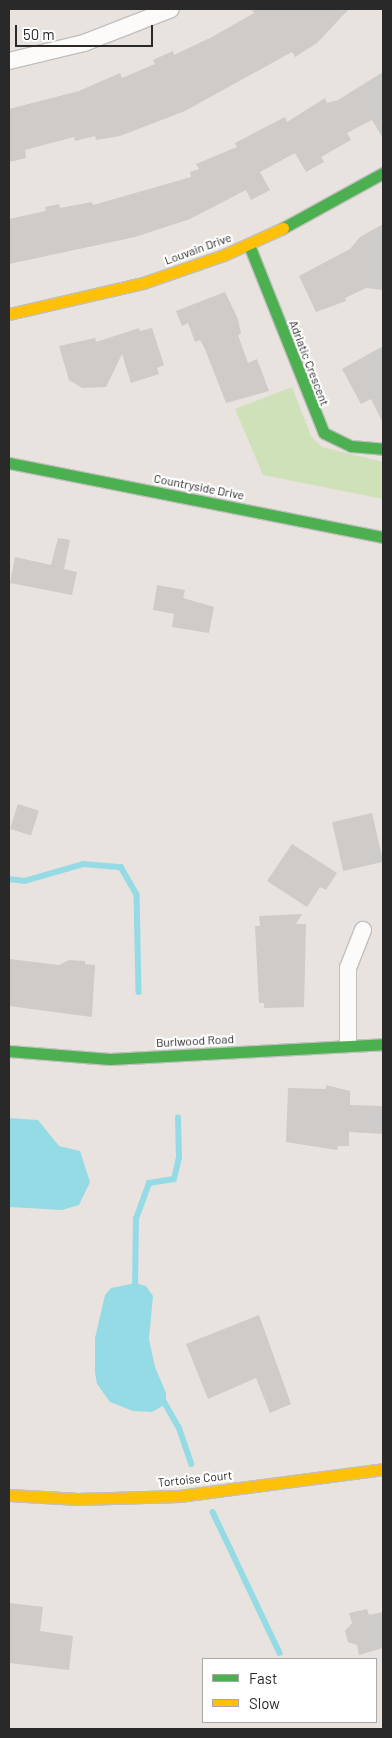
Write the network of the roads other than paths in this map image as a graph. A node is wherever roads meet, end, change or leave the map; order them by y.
1 (171, 9) edge
2 (9, 61) edge
3 (383, 173) edge
4 (249, 244) junction
5 (9, 314) edge
6 (383, 449) edge
7 (9, 463) edge
8 (383, 537) edge
9 (363, 930) dead end
10 (348, 1044) junction
11 (383, 1044) edge
12 (9, 1051) edge
13 (383, 1469) edge
14 (9, 1494) edge

1 - 2 street
3 - 4 street, Louvain Drive
4 - 5 street, Louvain Drive
4 - 6 street, Adriatic Crescent
7 - 8 street, Countryside Drive
9 - 10 street
10 - 11 street, Burlwood Road
10 - 12 street, Burlwood Road
13 - 14 street, Tortoise Court

